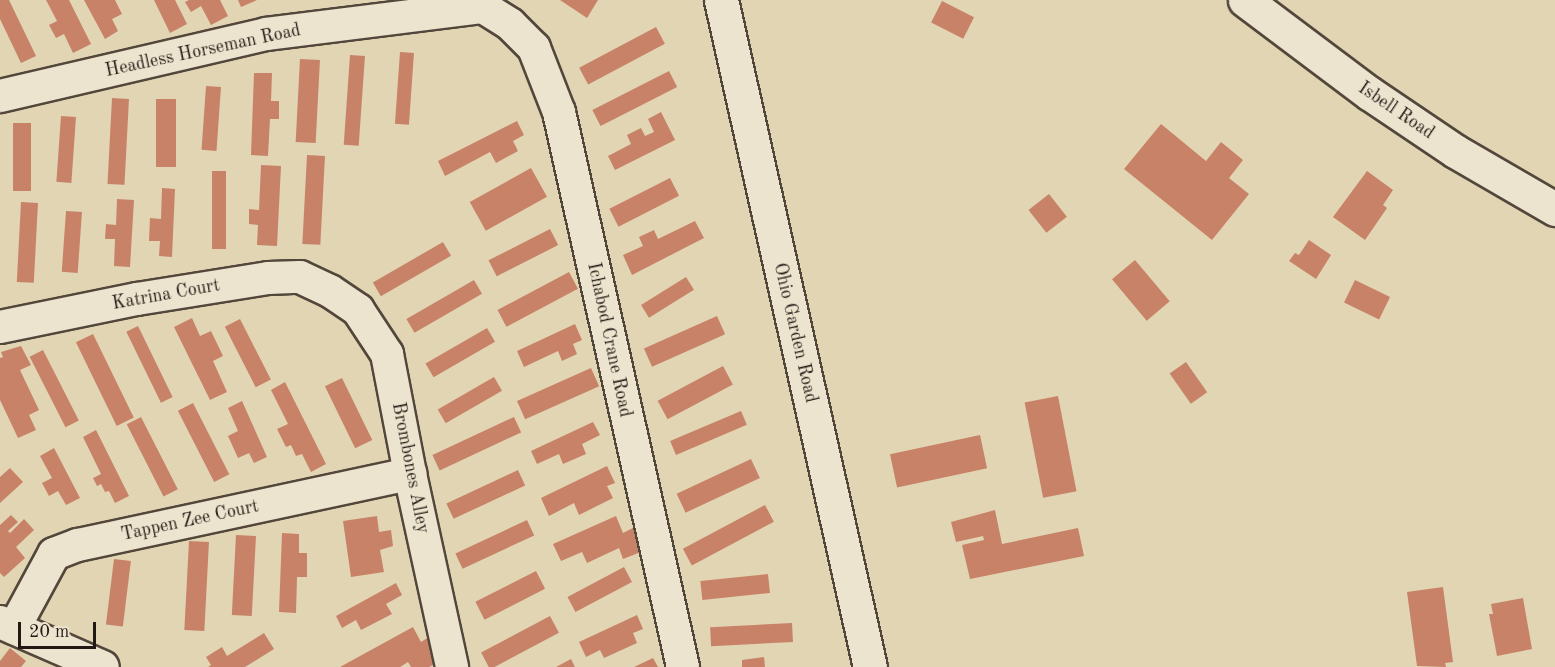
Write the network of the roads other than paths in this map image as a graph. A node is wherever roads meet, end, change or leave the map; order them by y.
1 (721, 0) edge
2 (1245, 0) edge
3 (330, 13) edge
4 (510, 24) joint
5 (0, 96) edge
6 (1555, 209) edge
7 (330, 291) joint
8 (0, 327) edge
9 (410, 474) junction
10 (7, 625) edge
11 (103, 667) edge
12 (452, 667) edge
13 (682, 667) edge
14 (870, 667) edge

1 - 14 street, Ohio Garden Road
2 - 6 street, Isbell Road
3 - 4 street, Headless Horseman Road
3 - 5 street, Headless Horseman Road
4 - 13 street, Ichabod Crane Road
7 - 8 street, Katrina Court
7 - 9 street, Brombones Alley
9 - 10 street, Tappen Zee Court
9 - 12 street, Brombones Alley
10 - 11 street

